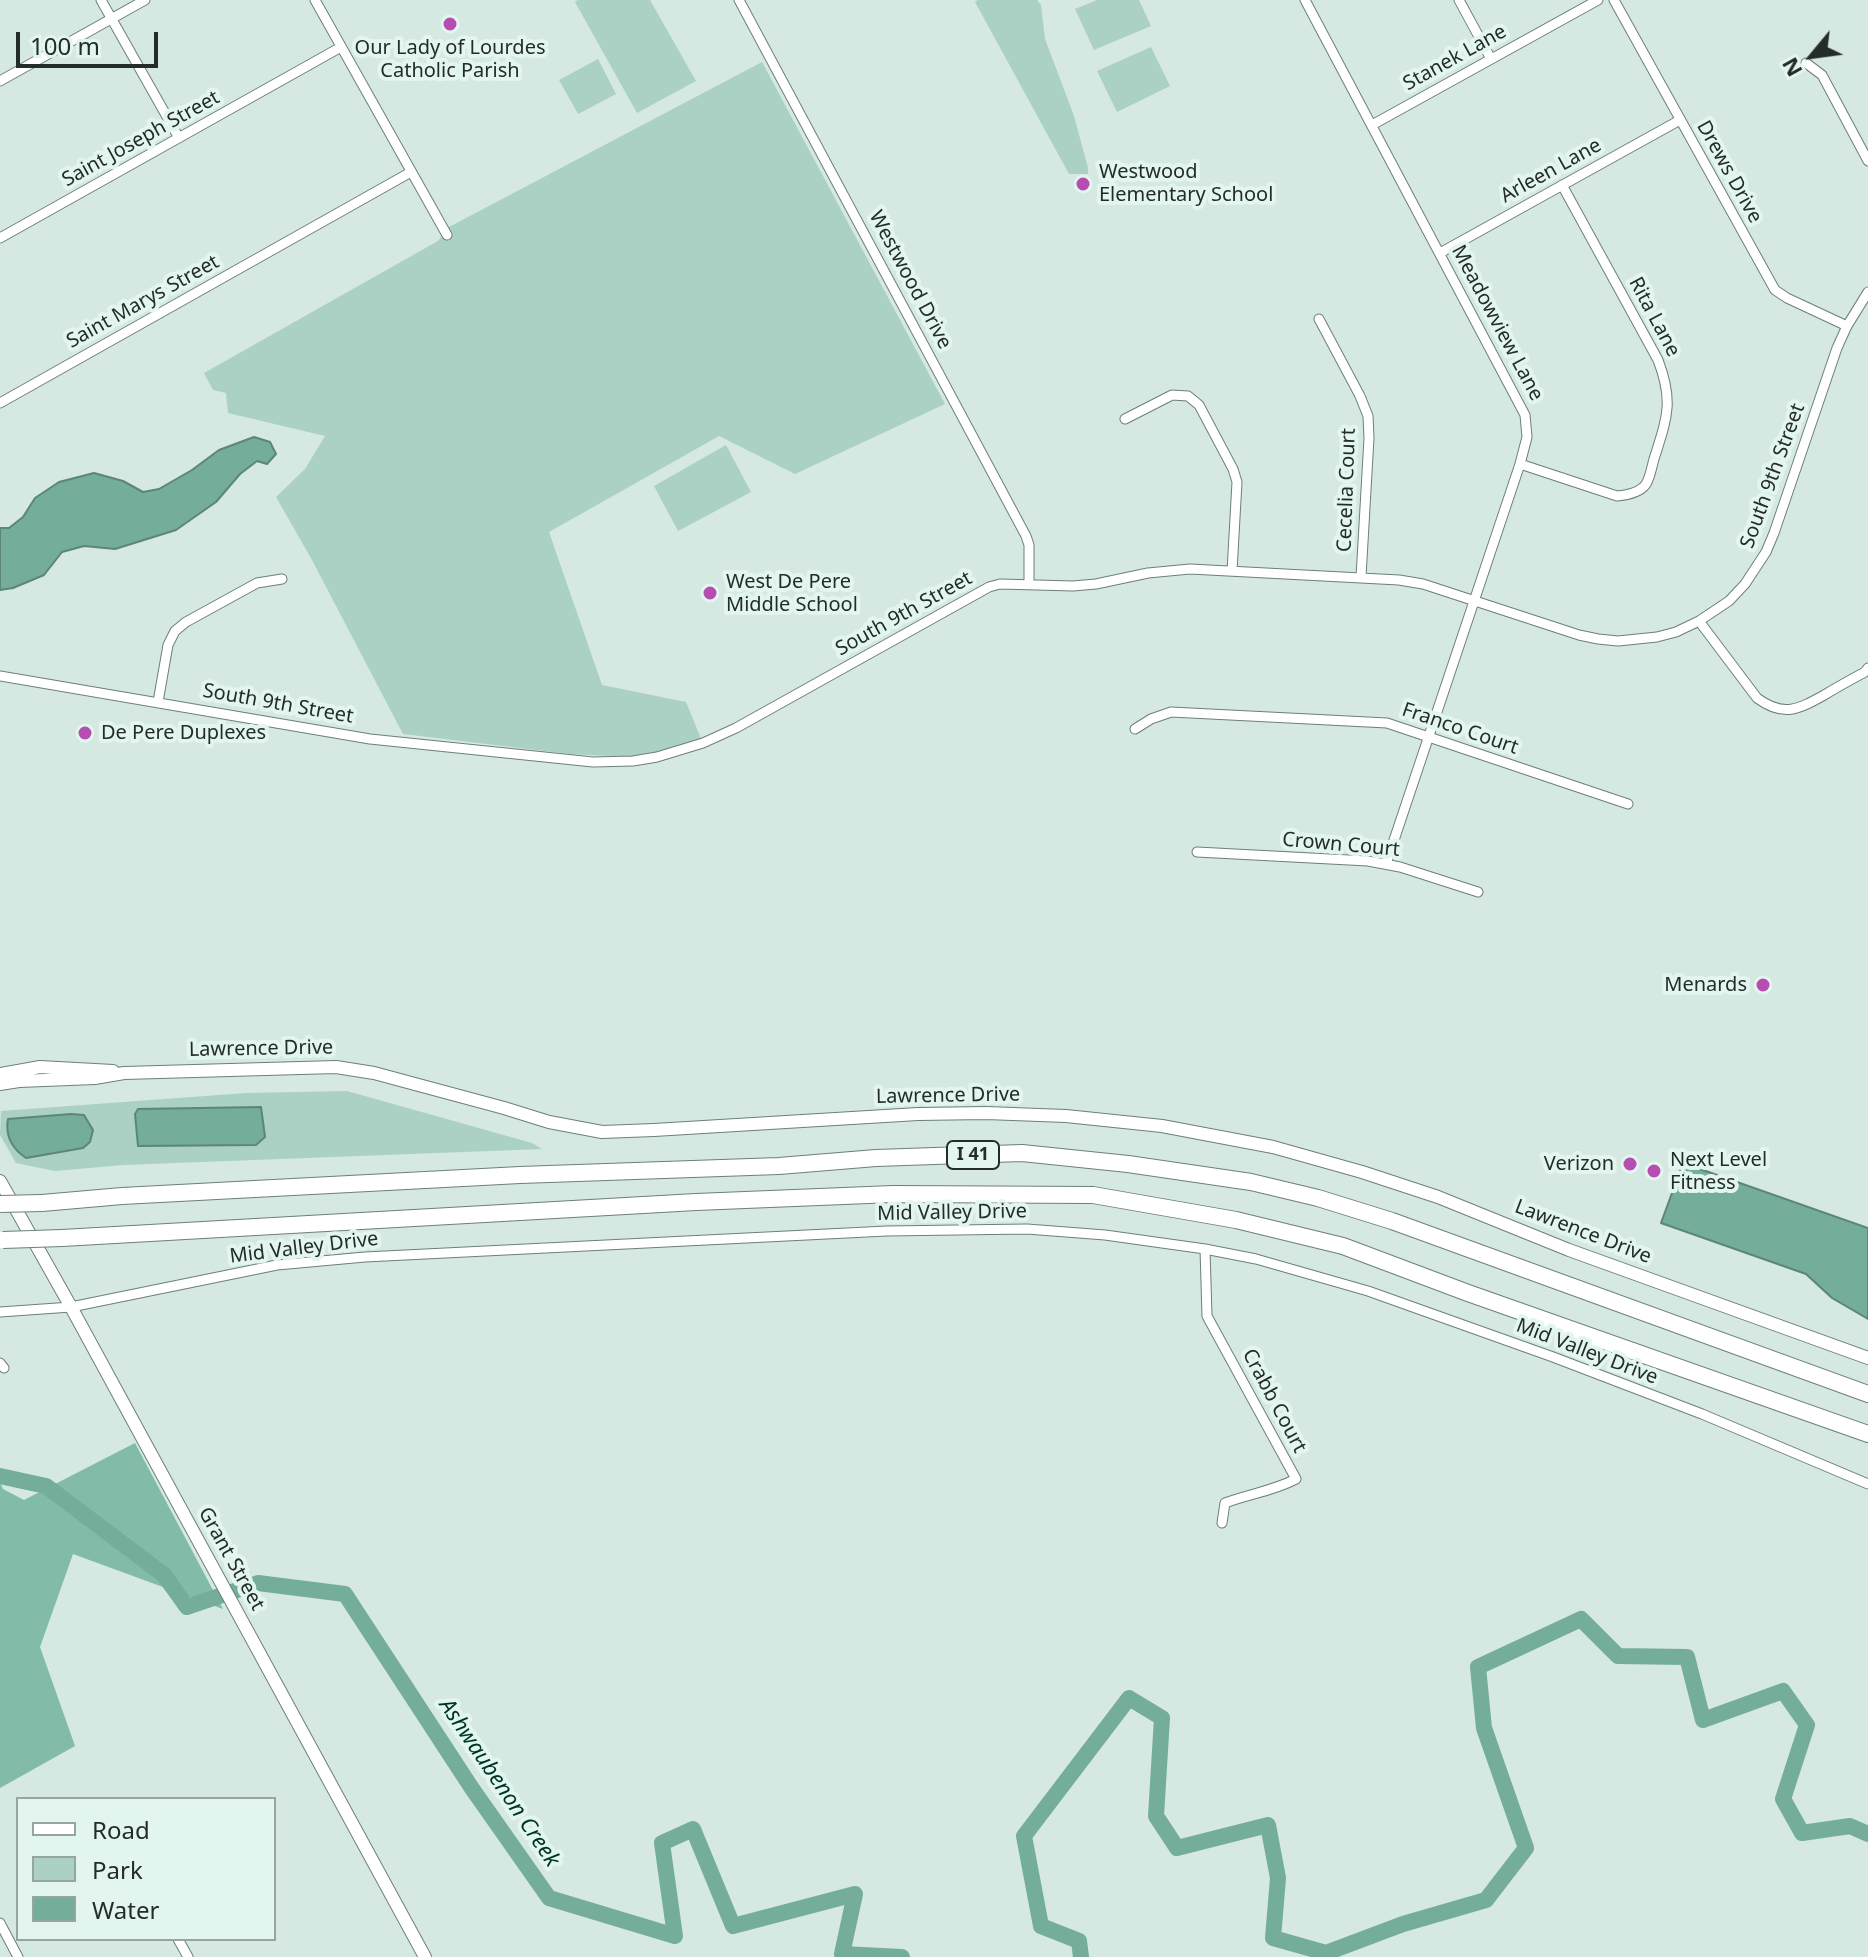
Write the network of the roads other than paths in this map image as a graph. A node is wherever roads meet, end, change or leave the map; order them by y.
1 (101, 0) edge
2 (145, 0) edge
3 (315, 0) edge
4 (739, 0) edge
5 (1305, 0) edge
6 (1459, 0) edge
7 (1598, 0) edge
8 (1614, 0) edge
9 (112, 19) junction
10 (341, 47) junction
11 (1491, 59) junction
12 (1806, 63) dead end
13 (1, 79) edge
14 (1680, 120) junction
15 (1372, 125) junction
16 (179, 138) junction
17 (1868, 161) edge
18 (411, 172) junction
19 (1562, 185) junction
20 (447, 235) dead end
21 (0, 238) edge
22 (1440, 253) junction
23 (1868, 292) edge
24 (1319, 319) dead end
25 (1847, 326) junction
26 (0, 403) edge
27 (1125, 419) dead end
28 (1520, 464) junction
29 (1232, 571) junction
30 (1361, 577) junction
31 (282, 579) dead end
32 (1029, 584) junction
33 (1475, 600) junction
34 (1699, 621) junction
35 (1868, 668) edge
36 (0, 676) edge
37 (158, 702) junction
38 (1135, 729) dead end
39 (1429, 737) junction
40 (1628, 804) dead end
41 (1197, 852) dead end
42 (1386, 864) junction
43 (1478, 892) dead end
44 (124, 1073) junction
45 (0, 1074) edge
46 (0, 1084) edge
47 (0, 1181) edge
48 (0, 1204) edge
49 (1, 1240) edge
50 (1205, 1249) junction
51 (71, 1307) junction
52 (0, 1312) edge
53 (1868, 1358) edge
54 (1868, 1394) edge
55 (1868, 1434) edge
56 (1868, 1484) edge
57 (1222, 1523) dead end
58 (0, 1923) edge
59 (18, 1957) edge
60 (425, 1957) edge

1 - 9 street
2 - 9 street
3 - 10 street
4 - 32 street, Westwood Drive
5 - 15 street, Meadowview Lane
6 - 11 street
7 - 11 street, Stanek Lane
8 - 14 street, Drews Drive
9 - 13 street
9 - 16 street
10 - 16 street, Saint Joseph Street
10 - 18 street
11 - 15 street, Stanek Lane
12 - 17 street
14 - 19 street, Arleen Lane
14 - 25 street, Drews Drive
15 - 22 street, Meadowview Lane
16 - 21 street, Saint Joseph Street
18 - 20 street
18 - 26 street, Saint Marys Street
19 - 22 street, Arleen Lane
19 - 28 street, Rita Lane
22 - 28 street, Meadowview Lane
23 - 25 street, South 9th Street
24 - 30 street, Cecelia Court
25 - 34 street, South 9th Street
27 - 29 street
28 - 33 street, Meadowview Lane
29 - 30 street, South 9th Street
29 - 32 street, South 9th Street
30 - 33 street, South 9th Street
31 - 37 street
32 - 37 street, South 9th Street
33 - 34 street, South 9th Street
33 - 39 street, Meadowview Lane
34 - 35 street
36 - 37 street, South 9th Street
38 - 39 street, Franco Court
39 - 40 street, Franco Court
39 - 42 street, Meadowview Lane
41 - 42 street, Crown Court
42 - 43 street, Crown Court
44 - 45 main road
44 - 46 main road, Lawrence Drive
44 - 53 main road, Lawrence Drive
47 - 51 main road, Grant Street
48 - 54 highway, I 41, bridge
49 - 55 highway, I 41, bridge
50 - 51 street, Mid Valley Drive
50 - 56 street, Mid Valley Drive
50 - 57 street, Crabb Court
51 - 52 street, Mid Valley Drive
51 - 60 main road, Grant Street
58 - 59 street

